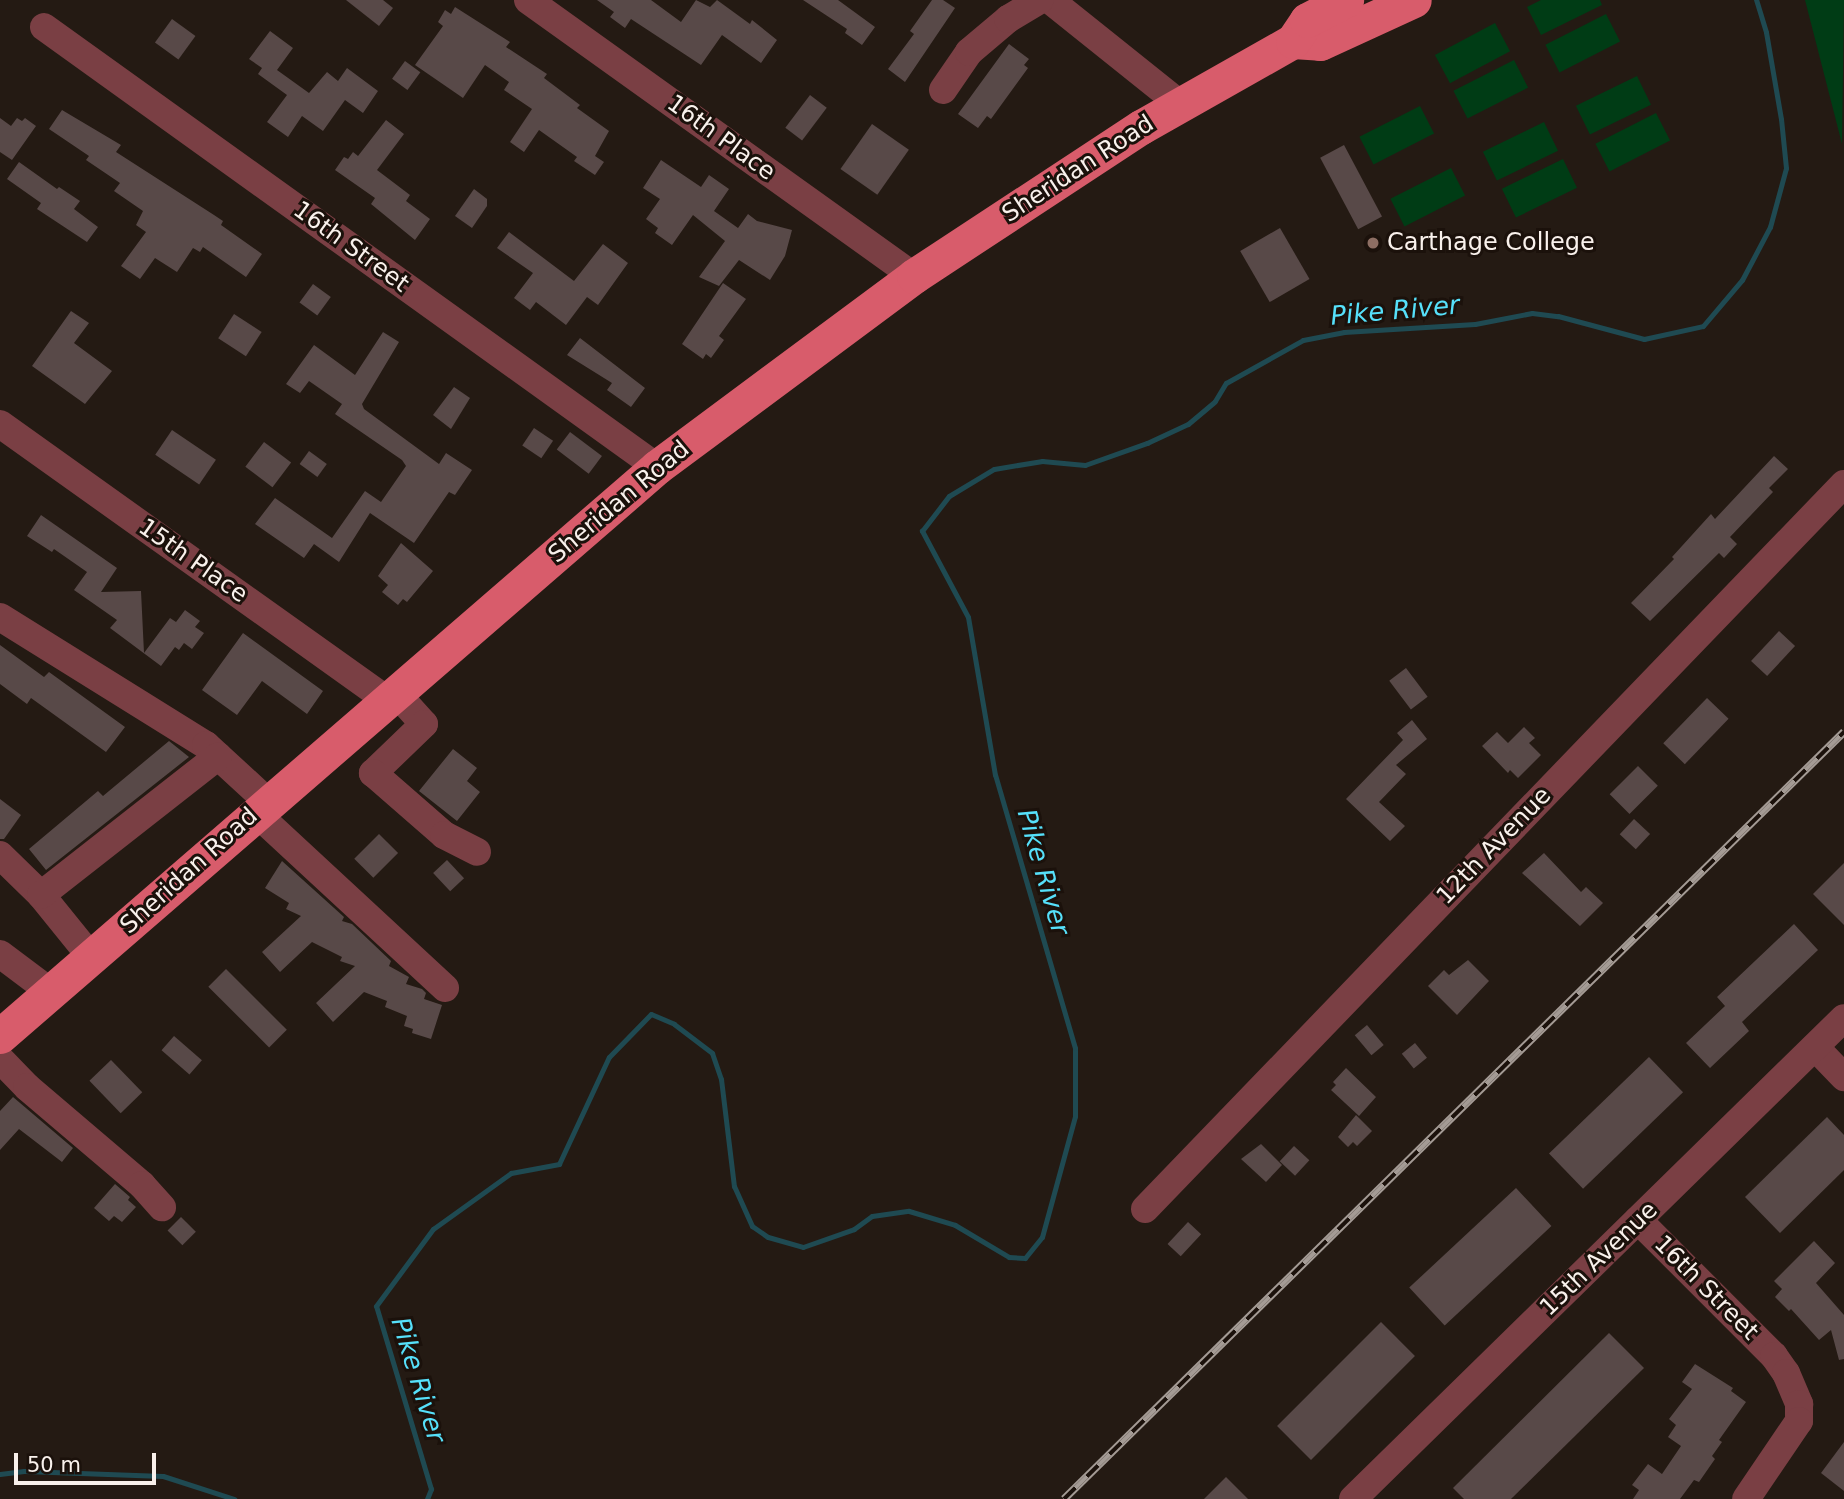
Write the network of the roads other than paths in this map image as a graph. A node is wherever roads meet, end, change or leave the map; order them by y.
1 (528, 0) edge
2 (1040, 0) edge
3 (1050, 0) edge
4 (1346, 0) edge
5 (1414, 0) edge
6 (44, 27) dead end
7 (1293, 41) junction
8 (943, 90) dead end
9 (1180, 104) junction
10 (914, 276) junction
11 (0, 424) edge
12 (657, 467) junction
13 (1844, 484) edge
14 (0, 617) edge
15 (391, 696) junction
16 (353, 728) junction
17 (218, 756) junction
18 (383, 762) junction
19 (261, 807) junction
20 (477, 852) dead end
21 (0, 855) edge
22 (41, 895) junction
23 (0, 954) edge
24 (92, 958) junction
25 (445, 988) dead end
26 (52, 993) junction
27 (1844, 1018) edge
28 (0, 1036) edge
29 (1815, 1047) junction
30 (0, 1059) edge
31 (1844, 1077) edge
32 (162, 1207) dead end
33 (1145, 1209) dead end
34 (1638, 1220) junction
35 (1353, 1499) edge
36 (1746, 1499) edge

1 - 10 street, 16th Place
2 - 8 street
3 - 9 street
4 - 7 main road, Sheridan Road
5 - 7 main road, Sheridan Road
6 - 12 street, 16th Street
7 - 9 main road, Sheridan Road
9 - 10 main road, Sheridan Road
10 - 12 main road, Sheridan Road
11 - 15 street, 15th Place
12 - 15 main road, Sheridan Road
13 - 33 street, 12th Avenue
14 - 17 street
15 - 16 main road, Sheridan Road
15 - 18 street, 15th Place
16 - 18 street
16 - 19 main road, Sheridan Road
17 - 19 street
17 - 22 street
18 - 20 street
19 - 24 main road, Sheridan Road
19 - 25 street
21 - 22 street
22 - 24 street
23 - 26 street
24 - 26 main road, Sheridan Road
26 - 28 main road, Sheridan Road
27 - 29 street, 15th Avenue
29 - 31 street
29 - 34 street, 15th Avenue
30 - 32 street
34 - 35 street, 15th Avenue
34 - 36 street, 16th Street

